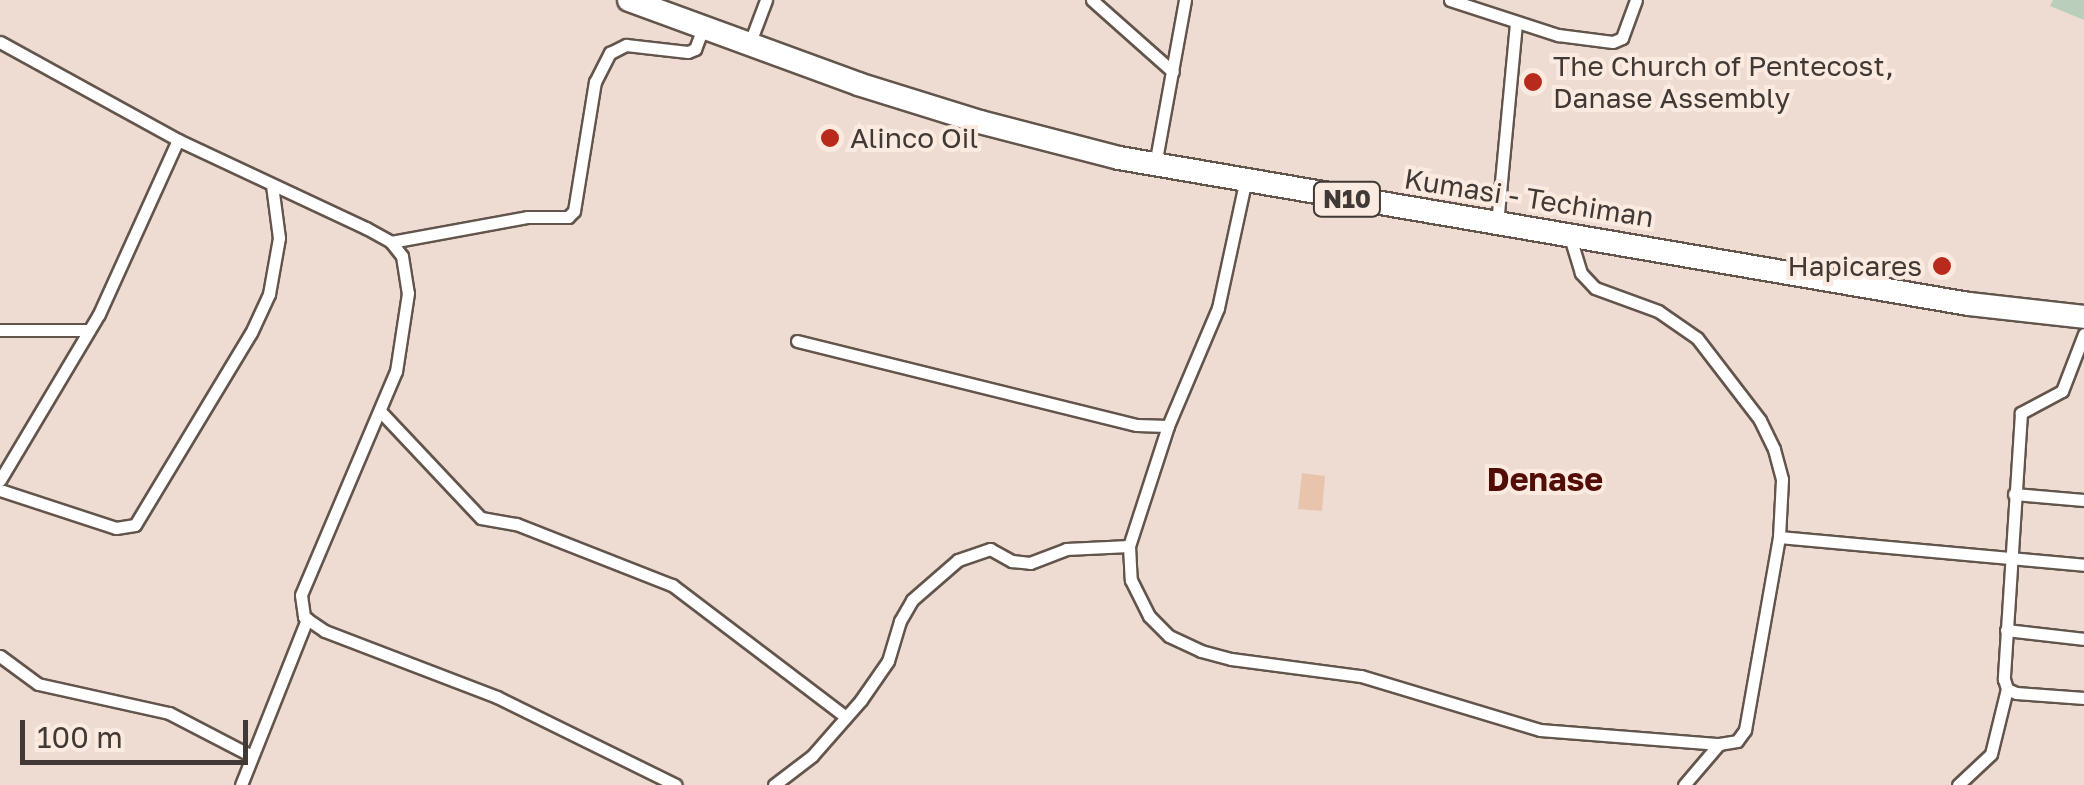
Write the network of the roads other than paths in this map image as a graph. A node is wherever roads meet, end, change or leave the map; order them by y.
1 (629, 0) edge
2 (766, 0) edge
3 (1092, 0) edge
4 (1185, 0) edge
5 (1450, 0) edge
6 (1636, 0) edge
7 (1467, 3) edge
8 (1516, 22) junction
9 (704, 28) junction
10 (0, 42) edge
11 (749, 44) junction
12 (1173, 72) junction
13 (178, 140) junction
14 (1155, 165) junction
15 (1245, 183) junction
16 (272, 185) junction
17 (1498, 224) junction
18 (1570, 236) junction
19 (391, 242) junction
20 (2084, 317) edge
21 (0, 330) edge
22 (89, 330) junction
23 (2084, 334) edge
24 (797, 340) dead end
25 (380, 410) junction
26 (1168, 426) junction
27 (0, 480) edge
28 (0, 490) edge
29 (2014, 494) junction
30 (2084, 500) edge
31 (1780, 537) junction
32 (1129, 546) junction
33 (2010, 558) junction
34 (2084, 565) edge
35 (307, 619) junction
36 (2006, 630) junction
37 (2084, 639) edge
38 (0, 656) edge
39 (2007, 690) junction
40 (2084, 698) edge
41 (846, 717) junction
42 (1719, 744) junction
43 (252, 756) junction
44 (242, 785) edge
45 (676, 785) edge
46 (774, 785) edge
47 (1684, 785) edge
48 (1958, 785) edge

1 - 9 highway, Kumasi - Techiman / N10
2 - 11 street
3 - 12 street
4 - 12 street
5 - 7 street
6 - 8 street
7 - 8 street
8 - 17 street
9 - 11 highway, Kumasi - Techiman / N10
9 - 19 street
10 - 13 street
11 - 14 highway, Kumasi - Techiman / N10
12 - 14 street
13 - 16 street
13 - 22 street
14 - 15 highway, Kumasi - Techiman / N10
15 - 17 highway, Kumasi - Techiman / N10
15 - 26 street
16 - 19 street
16 - 28 street
17 - 18 highway, Kumasi - Techiman / N10
18 - 20 highway, Kumasi - Techiman / N10
18 - 31 street
19 - 25 street
21 - 22 street
22 - 27 street
23 - 29 street
24 - 26 street
25 - 35 street
25 - 41 street
26 - 32 street
29 - 30 street
29 - 33 street
31 - 33 street
31 - 42 street
32 - 41 street
32 - 42 street
33 - 34 street
33 - 36 street
35 - 43 street
35 - 45 street
36 - 37 street
36 - 39 street
38 - 43 street
39 - 40 street
39 - 48 street
41 - 46 street
42 - 47 street
43 - 44 street

